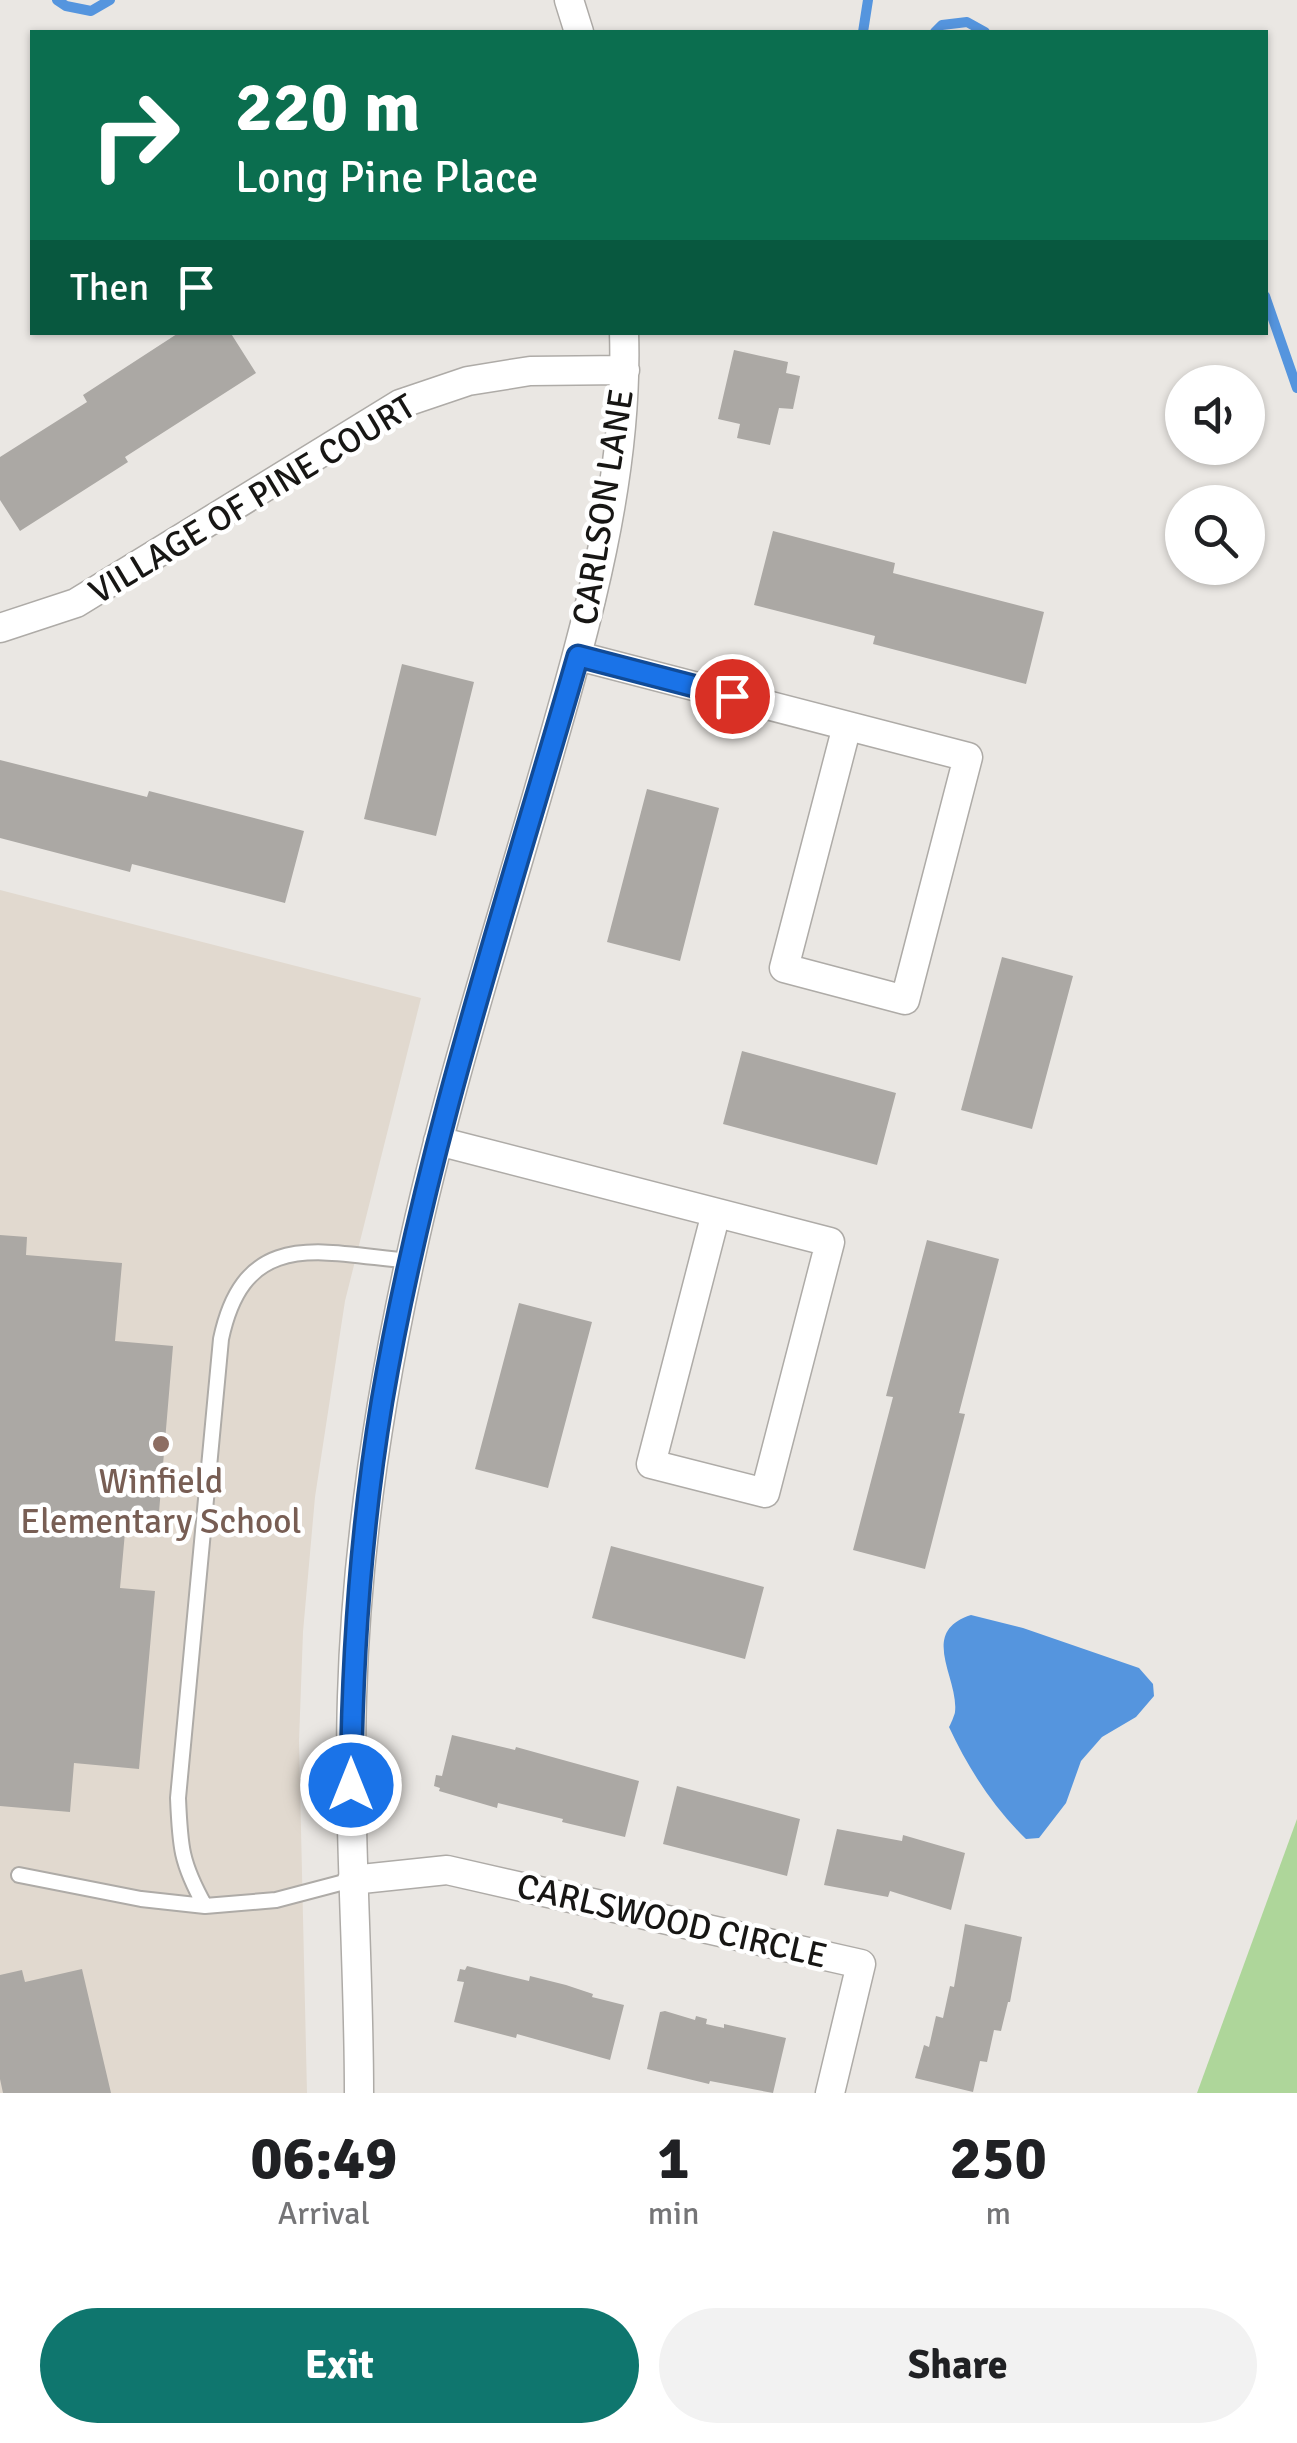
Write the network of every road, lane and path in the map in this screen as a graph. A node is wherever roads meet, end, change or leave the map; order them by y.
1 (569, 0) edge
2 (578, 30) edge
3 (624, 335) edge
4 (625, 370) junction
5 (0, 628) edge
6 (578, 656) junction
7 (847, 726) junction
8 (438, 1141) junction
9 (716, 1213) junction
10 (410, 1261) junction
11 (19, 1875) dead end
12 (352, 1880) junction
13 (206, 1906) junction
14 (359, 2093) edge
15 (830, 2093) edge

1 - 2 street
3 - 4 street, CARLSON LANE
4 - 5 street, VILLAGE OF PINE COURT
4 - 6 street, CARLSON LANE
6 - 7 street
6 - 8 street, CARLSON LANE
7 - 7 street
8 - 9 street
8 - 10 street, CARLSON LANE
9 - 9 street
10 - 12 street, CARLSON LANE
10 - 13 lane
11 - 13 lane
12 - 13 lane
12 - 14 street, CARLSON LANE
12 - 15 street, CARLSWOOD CIRCLE

